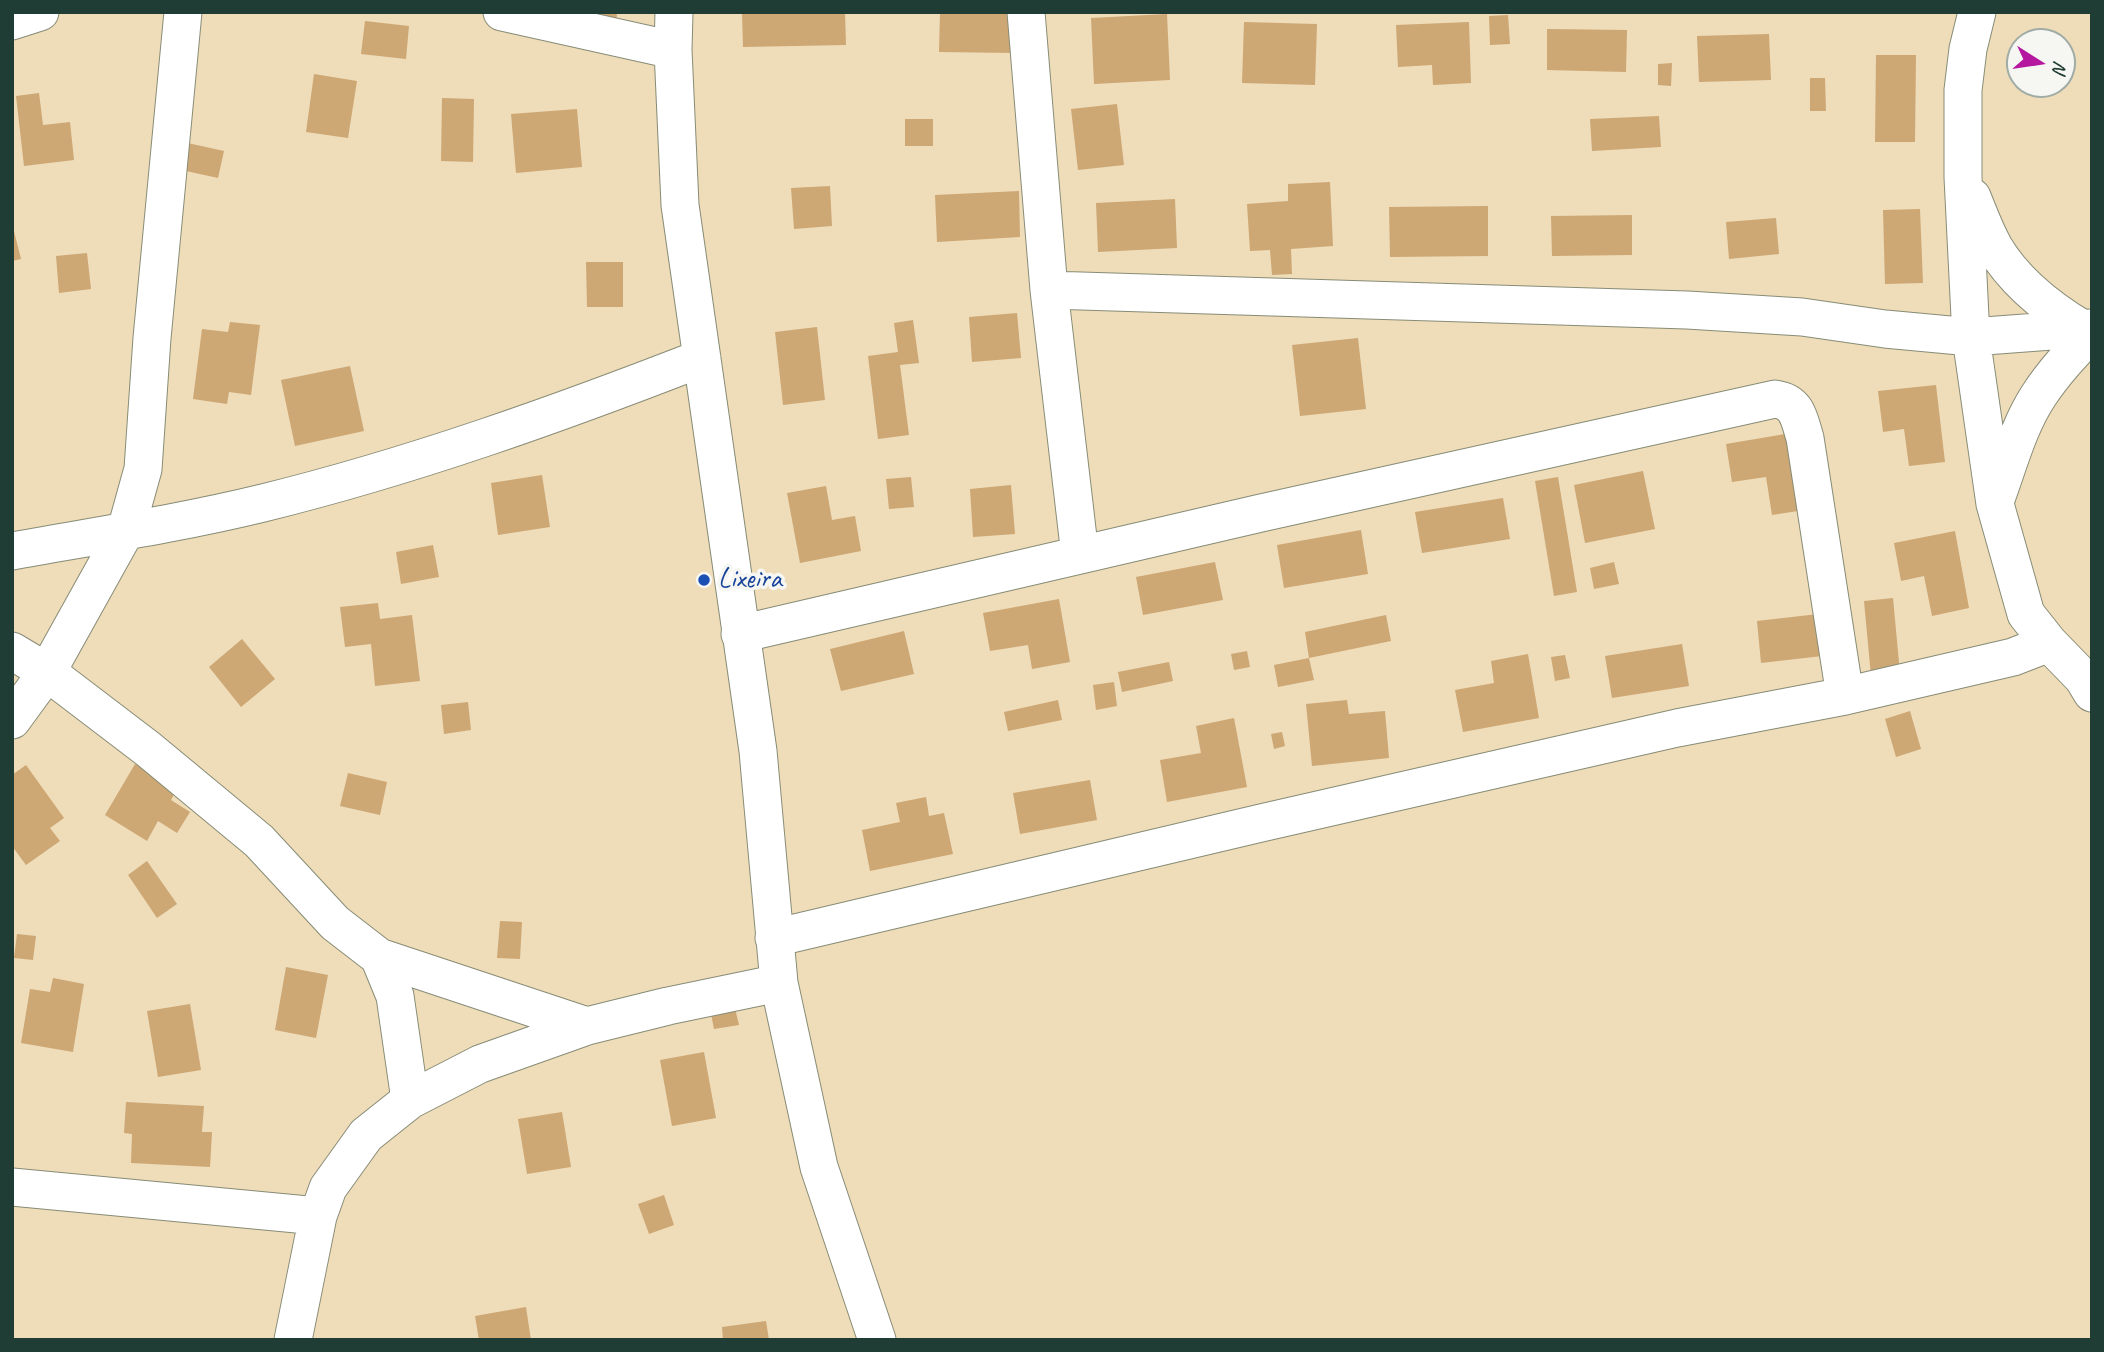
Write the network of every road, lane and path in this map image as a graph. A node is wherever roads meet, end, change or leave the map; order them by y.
1 (40, 12) edge
2 (183, 12) edge
3 (502, 12) edge
4 (674, 12) edge
5 (1026, 12) edge
6 (1977, 12) edge
7 (12, 21) edge
8 (673, 50) junction
9 (1963, 177) junction
10 (1049, 290) junction
11 (2088, 329) edge
12 (1971, 337) junction
13 (702, 358) junction
14 (1995, 504) junction
15 (126, 530) junction
16 (12, 551) edge
17 (1080, 555) junction
18 (740, 634) junction
19 (2049, 643) junction
20 (12, 651) edge
21 (47, 672) junction
22 (2092, 693) edge
23 (1846, 696) junction
24 (12, 720) edge
25 (774, 939) junction
26 (379, 957) junction
27 (779, 984) junction
28 (587, 1026) junction
29 (410, 1100) junction
30 (12, 1187) edge
31 (318, 1216) junction
32 (293, 1340) edge
33 (877, 1340) edge

1 - 7 street
2 - 15 street
3 - 8 street
4 - 8 street
5 - 10 street
6 - 9 street
8 - 13 street
9 - 11 street
9 - 12 street
10 - 12 street
10 - 17 street
11 - 12 street
11 - 14 street
12 - 14 street
13 - 15 street
13 - 18 street
14 - 19 street
15 - 16 street
15 - 21 street
17 - 18 street
17 - 23 street
18 - 25 street
19 - 22 street
19 - 23 street
20 - 21 street
21 - 24 street
21 - 26 street
23 - 25 street
25 - 27 street
26 - 28 street
26 - 29 street
27 - 28 street
27 - 33 street
28 - 29 street
29 - 31 street
30 - 31 street
31 - 32 street

